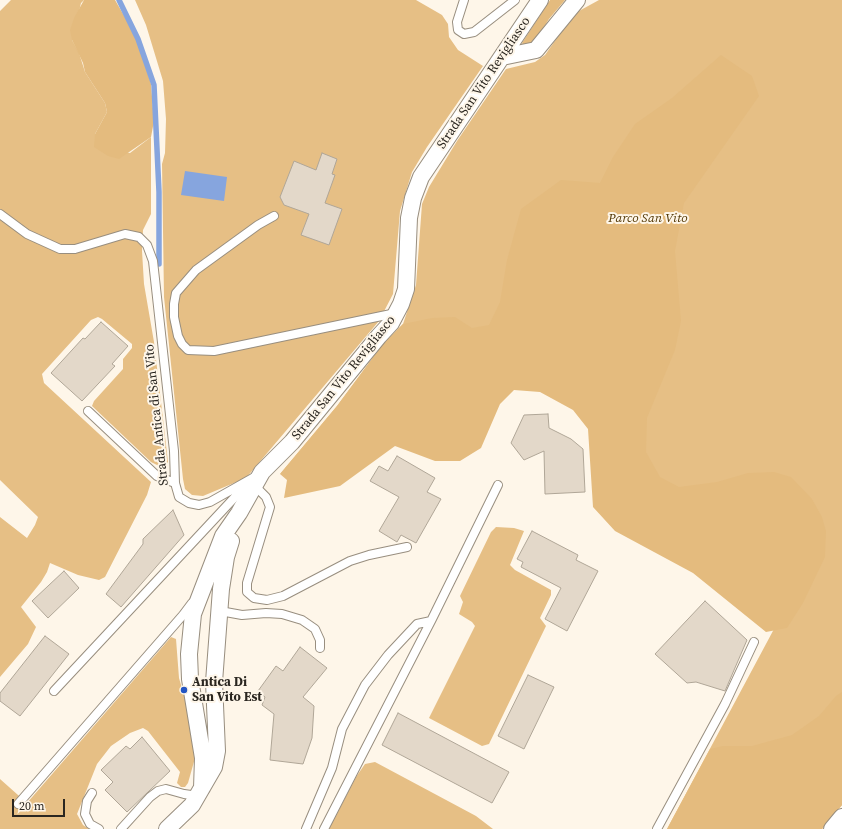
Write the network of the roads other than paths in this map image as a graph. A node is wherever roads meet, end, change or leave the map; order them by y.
1 (464, 0) edge
2 (515, 0) edge
3 (540, 0) edge
4 (577, 0) edge
5 (502, 57) junction
6 (0, 214) edge
7 (274, 216) dead end
8 (397, 313) junction
9 (88, 411) dead end
10 (258, 479) junction
11 (175, 483) junction
12 (498, 485) dead end
13 (239, 513) junction
14 (407, 547) dead end
15 (202, 587) junction
16 (220, 611) junction
17 (431, 621) junction
18 (754, 642) dead end
19 (320, 648) dead end
20 (54, 691) dead end
21 (92, 792) dead end
22 (200, 792) junction
23 (18, 804) dead end
24 (842, 817) edge
25 (99, 829) edge
26 (122, 829) edge
27 (167, 829) edge
28 (306, 829) edge
29 (324, 829) edge
30 (657, 829) edge
31 (832, 829) edge

1 - 2 lane
3 - 5 street, Strada San Vito Revigliasco
4 - 5 street
5 - 8 street, Strada San Vito Revigliasco
6 - 11 lane, Strada Antica di San Vito
7 - 8 lane
8 - 10 street, Strada San Vito Revigliasco
9 - 11 lane
10 - 11 lane, Strada Antica di San Vito
10 - 13 street, Strada San Vito Revigliasco
10 - 14 lane
10 - 20 lane
12 - 17 lane
13 - 15 street, Strada San Vito Revigliasco
13 - 16 street, Strada San Vito Revigliasco
15 - 22 street, Strada San Vito Revigliasco
15 - 23 lane
16 - 19 lane
16 - 22 street, Strada San Vito Revigliasco
17 - 28 lane
17 - 29 lane
18 - 30 lane
21 - 25 lane
22 - 26 lane
22 - 27 street, Strada San Vito Revigliasco
24 - 31 street

